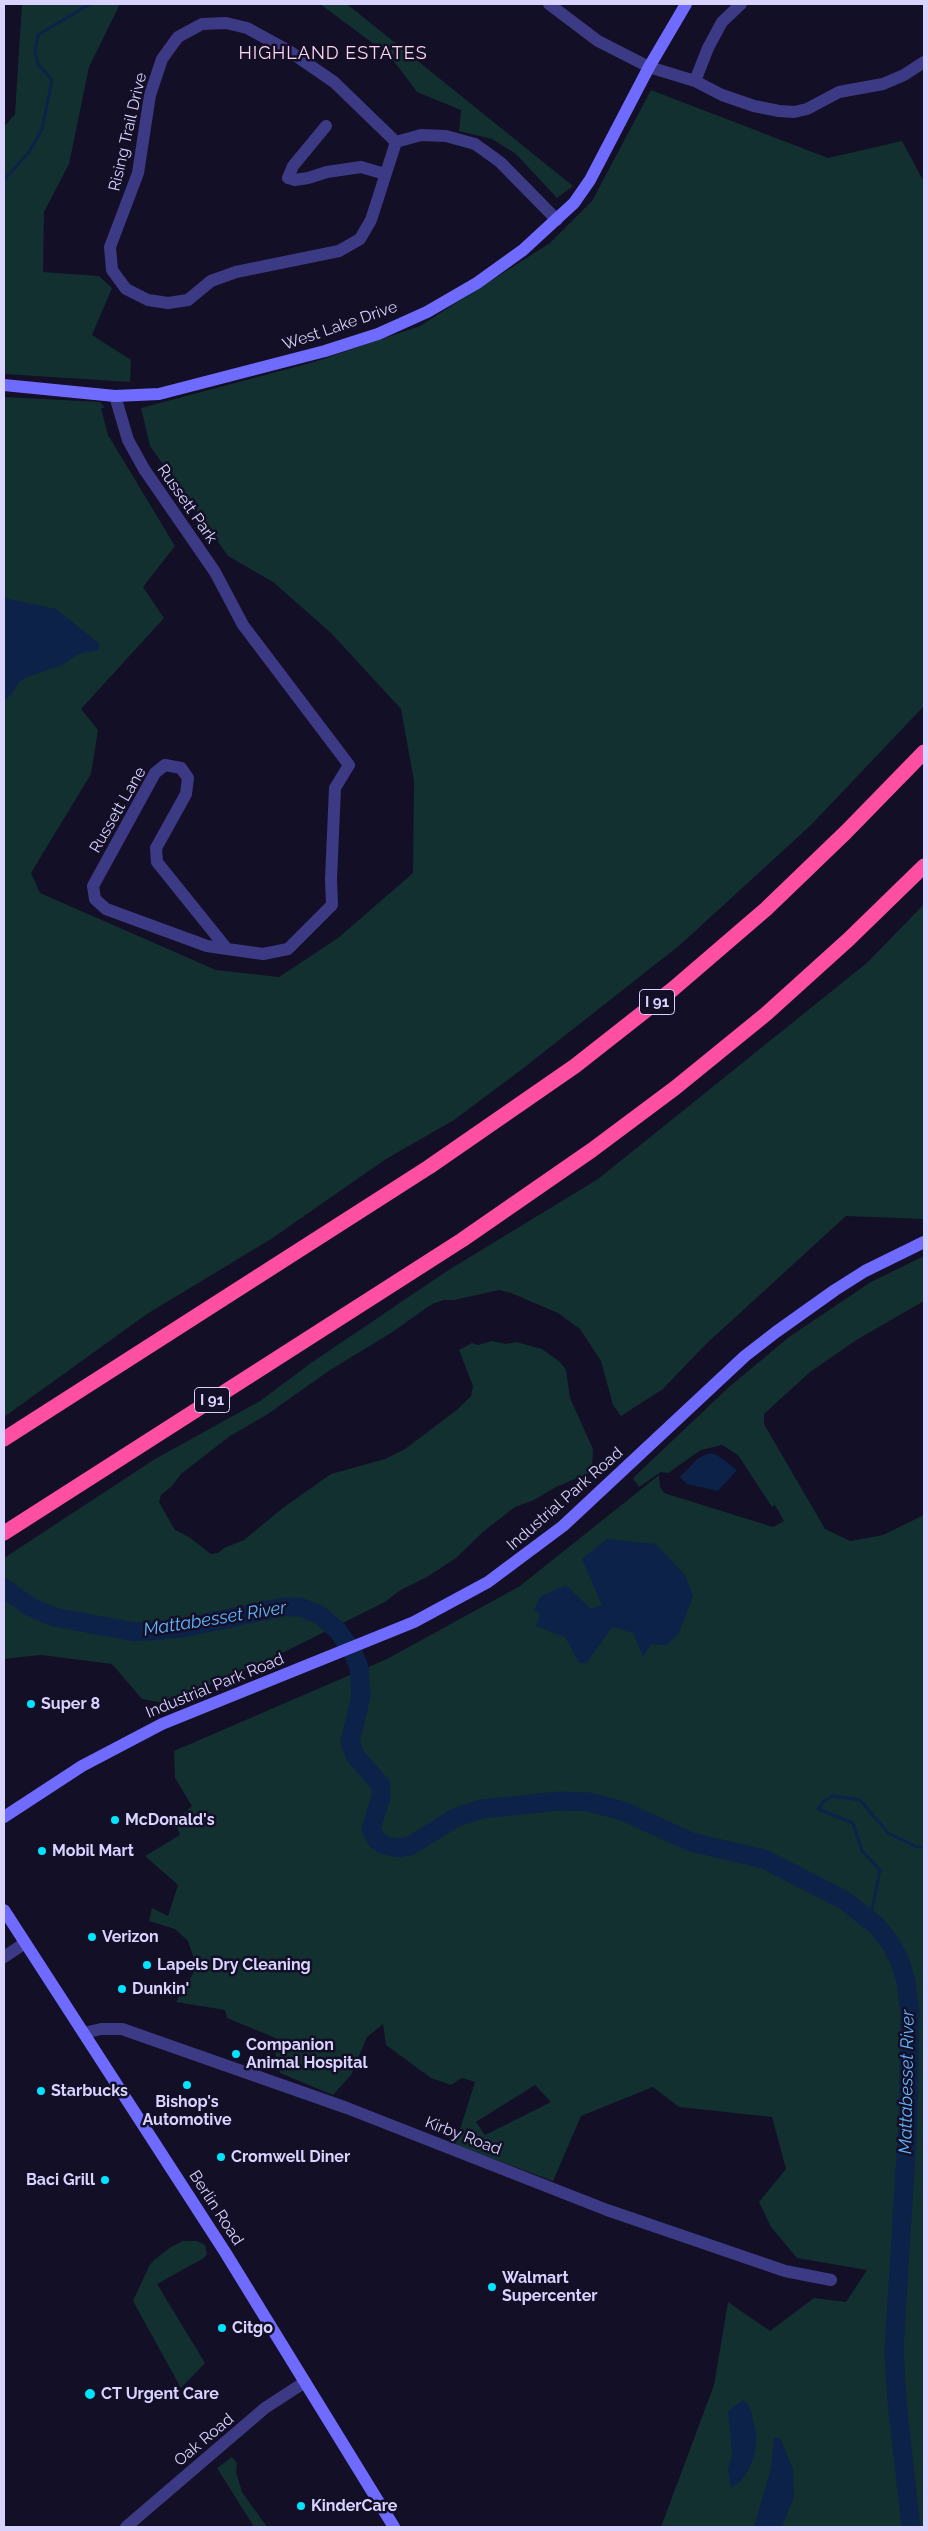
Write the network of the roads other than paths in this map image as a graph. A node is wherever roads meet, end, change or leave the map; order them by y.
1 (550, 4) edge
2 (686, 4) edge
3 (741, 4) edge
4 (924, 62) edge
5 (649, 67) junction
6 (696, 81) junction
7 (326, 126) dead end
8 (396, 142) junction
9 (385, 174) junction
10 (557, 220) junction
11 (4, 385) edge
12 (115, 396) junction
13 (243, 625) joint
14 (924, 752) edge
15 (924, 866) edge
16 (227, 949) junction
17 (924, 1242) edge
18 (4, 1439) edge
19 (4, 1533) edge
20 (4, 1818) edge
21 (4, 1910) edge
22 (25, 1943) junction
23 (4, 1957) edge
24 (84, 2034) junction
25 (831, 2280) dead end
26 (305, 2382) junction
27 (126, 2527) edge
28 (394, 2527) edge

1 - 5 street
2 - 5 street, West Lake Drive
3 - 6 street
4 - 6 street
5 - 6 street
5 - 10 street, West Lake Drive
7 - 9 street
8 - 9 street, Rising Trail Drive
8 - 9 street, Rising Trail Drive
8 - 10 street
10 - 12 street, West Lake Drive
11 - 12 street, West Lake Drive
12 - 13 street, Russett Park
13 - 16 street, Russett Lane
14 - 18 highway, I 91
15 - 19 highway, I 91
16 - 16 street, Russett Lane
17 - 20 street, Industrial Park Road
21 - 22 street, Berlin Road
22 - 23 street
22 - 24 street, Berlin Road
24 - 25 street, Kirby Road
24 - 26 street, Berlin Road
26 - 27 street, Oak Road
26 - 28 street, Berlin Road

